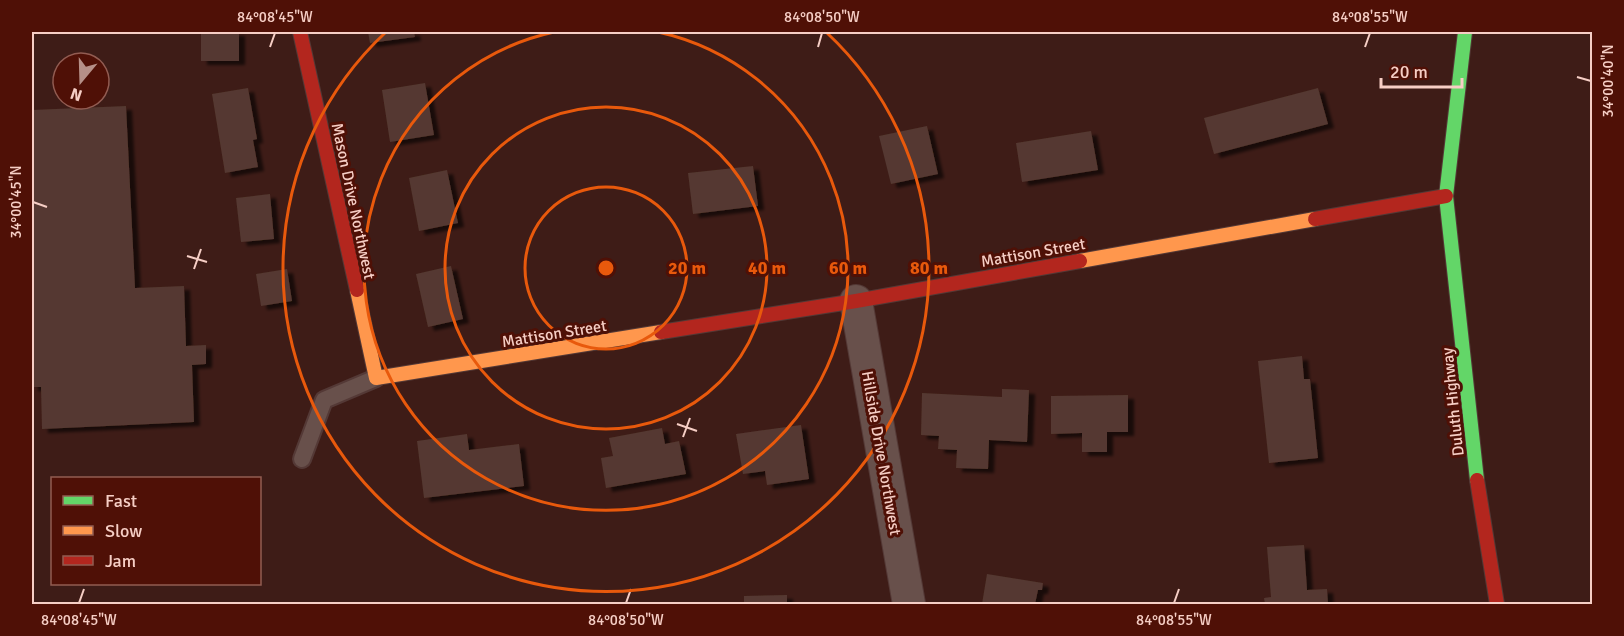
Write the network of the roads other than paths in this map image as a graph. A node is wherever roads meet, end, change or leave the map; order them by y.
1 (300, 32) edge
2 (1466, 32) edge
3 (1446, 196) junction
4 (856, 301) junction
5 (376, 378) junction
6 (302, 459) dead end
7 (909, 604) edge
8 (1497, 604) edge

1 - 5 street, Mason Drive Northwest
2 - 3 street, Duluth Highway
3 - 4 street, Mattison Street
3 - 8 street, Duluth Highway
4 - 5 street, Mattison Street
4 - 7 street, Hillside Drive Northwest
5 - 6 lane

